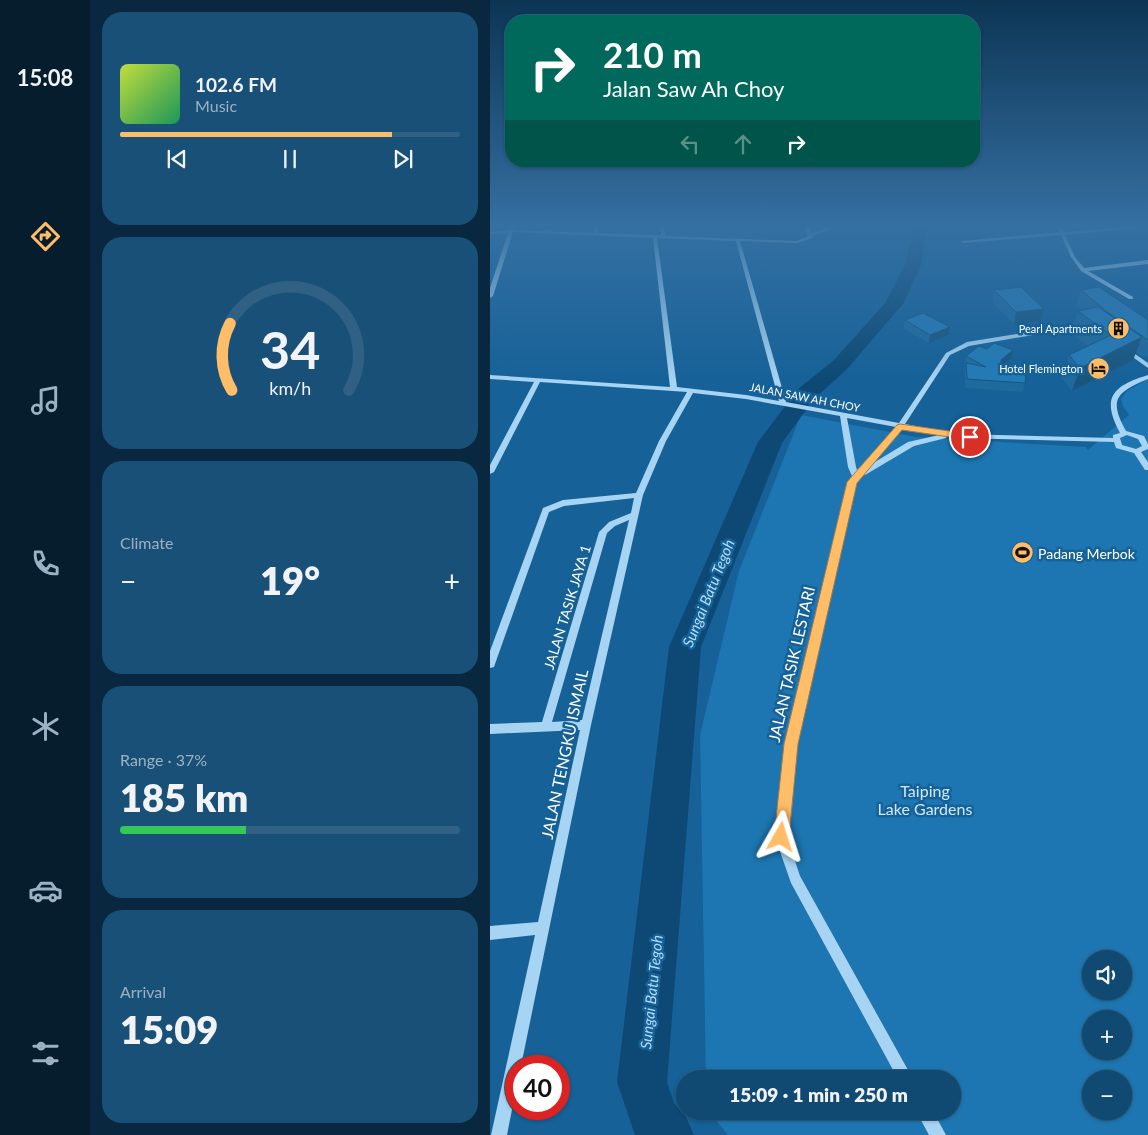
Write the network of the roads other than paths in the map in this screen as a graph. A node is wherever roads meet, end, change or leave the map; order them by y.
1 (496, 277) edge
2 (660, 277) edge
3 (749, 277) edge
4 (1095, 277) edge
5 (490, 296) edge
6 (1130, 298) dead end
7 (1091, 324) edge
8 (1117, 343) edge
9 (1148, 366) edge
10 (490, 377) edge
11 (1148, 377) edge
12 (538, 380) junction
13 (674, 389) junction
14 (692, 390) junction
15 (786, 404) junction
16 (844, 416) junction
17 (900, 427) junction
18 (948, 434) junction
19 (1124, 434) junction
20 (1145, 438) edge
21 (1116, 440) junction
22 (1137, 451) junction
23 (1148, 468) edge
24 (490, 472) edge
25 (856, 476) junction
26 (639, 495) junction
27 (635, 514) junction
28 (490, 664) edge
29 (546, 725) junction
30 (586, 725) junction
31 (490, 729) edge
32 (543, 928) junction
33 (490, 933) edge
34 (901, 1070) edge
35 (929, 1120) edge
36 (498, 1135) edge
37 (938, 1135) edge

1 - 5 street
2 - 13 street
3 - 15 street
4 - 6 street
7 - 17 street
8 - 9 street
10 - 12 street, JALAN SAW AH CHOY
11 - 19 street
12 - 13 street, JALAN SAW AH CHOY
12 - 24 street
13 - 14 street, JALAN SAW AH CHOY
14 - 15 street, JALAN SAW AH CHOY
14 - 26 street, JALAN TENGKU ISMAIL
15 - 16 street, JALAN SAW AH CHOY
16 - 17 street, JALAN SAW AH CHOY
16 - 25 street
17 - 18 street, JALAN SAW AH CHOY
17 - 25 street, JALAN TASIK LESTARI
18 - 21 street, JALAN SAW AH CHOY
18 - 25 street
19 - 20 street
19 - 21 street
20 - 22 street
21 - 22 street
22 - 23 street
25 - 34 street, JALAN TASIK LESTARI
26 - 27 street, JALAN TENGKU ISMAIL
26 - 28 street
27 - 29 street, JALAN TASIK JAYA 1
27 - 30 street, JALAN TENGKU ISMAIL
29 - 30 street
29 - 31 street
30 - 32 street, JALAN TENGKU ISMAIL
32 - 33 street
32 - 36 street, JALAN TENGKU ISMAIL
35 - 37 street

